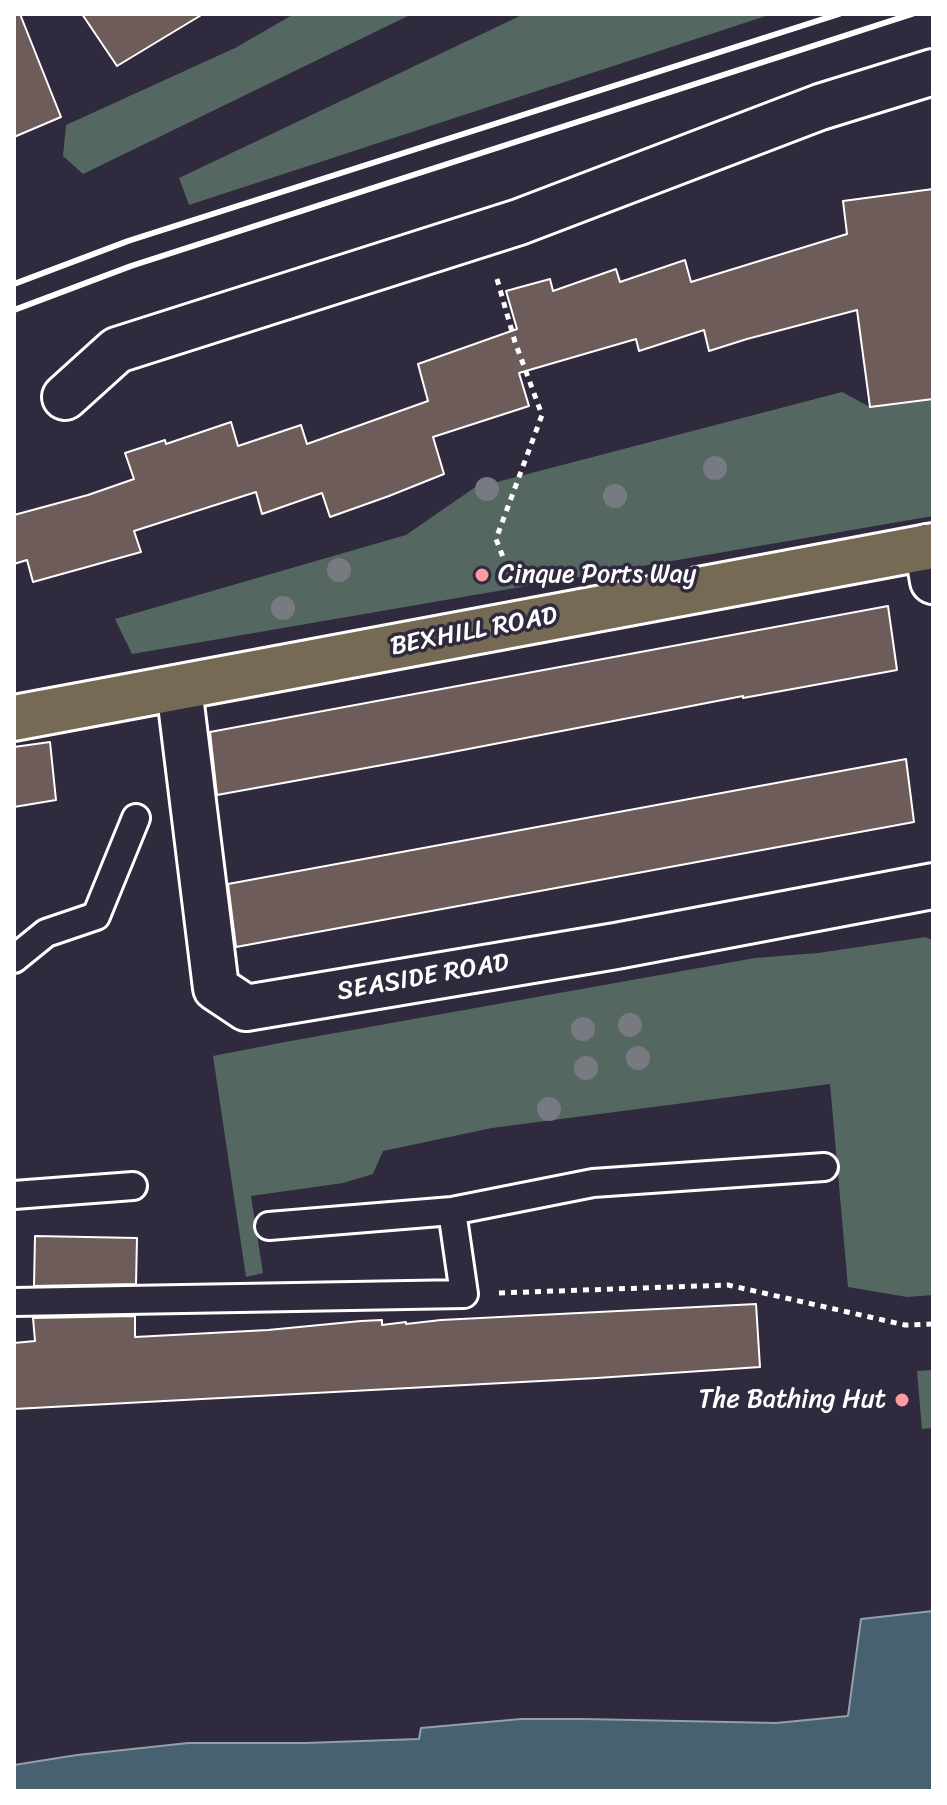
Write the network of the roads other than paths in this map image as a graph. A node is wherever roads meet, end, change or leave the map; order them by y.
1 (933, 72) edge
2 (65, 397) dead end
3 (931, 558) edge
4 (179, 688) junction
5 (14, 718) edge
6 (136, 818) dead end
7 (933, 886) edge
8 (14, 959) edge
9 (824, 1167) dead end
10 (133, 1186) dead end
11 (14, 1195) edge
12 (452, 1211) junction
13 (269, 1226) dead end
14 (14, 1302) edge

1 - 2 street
3 - 4 highway, BEXHILL ROAD
4 - 5 highway, BEXHILL ROAD
4 - 7 street, SEASIDE ROAD
6 - 8 lane
9 - 12 lane
10 - 11 lane
12 - 13 lane
12 - 14 lane

